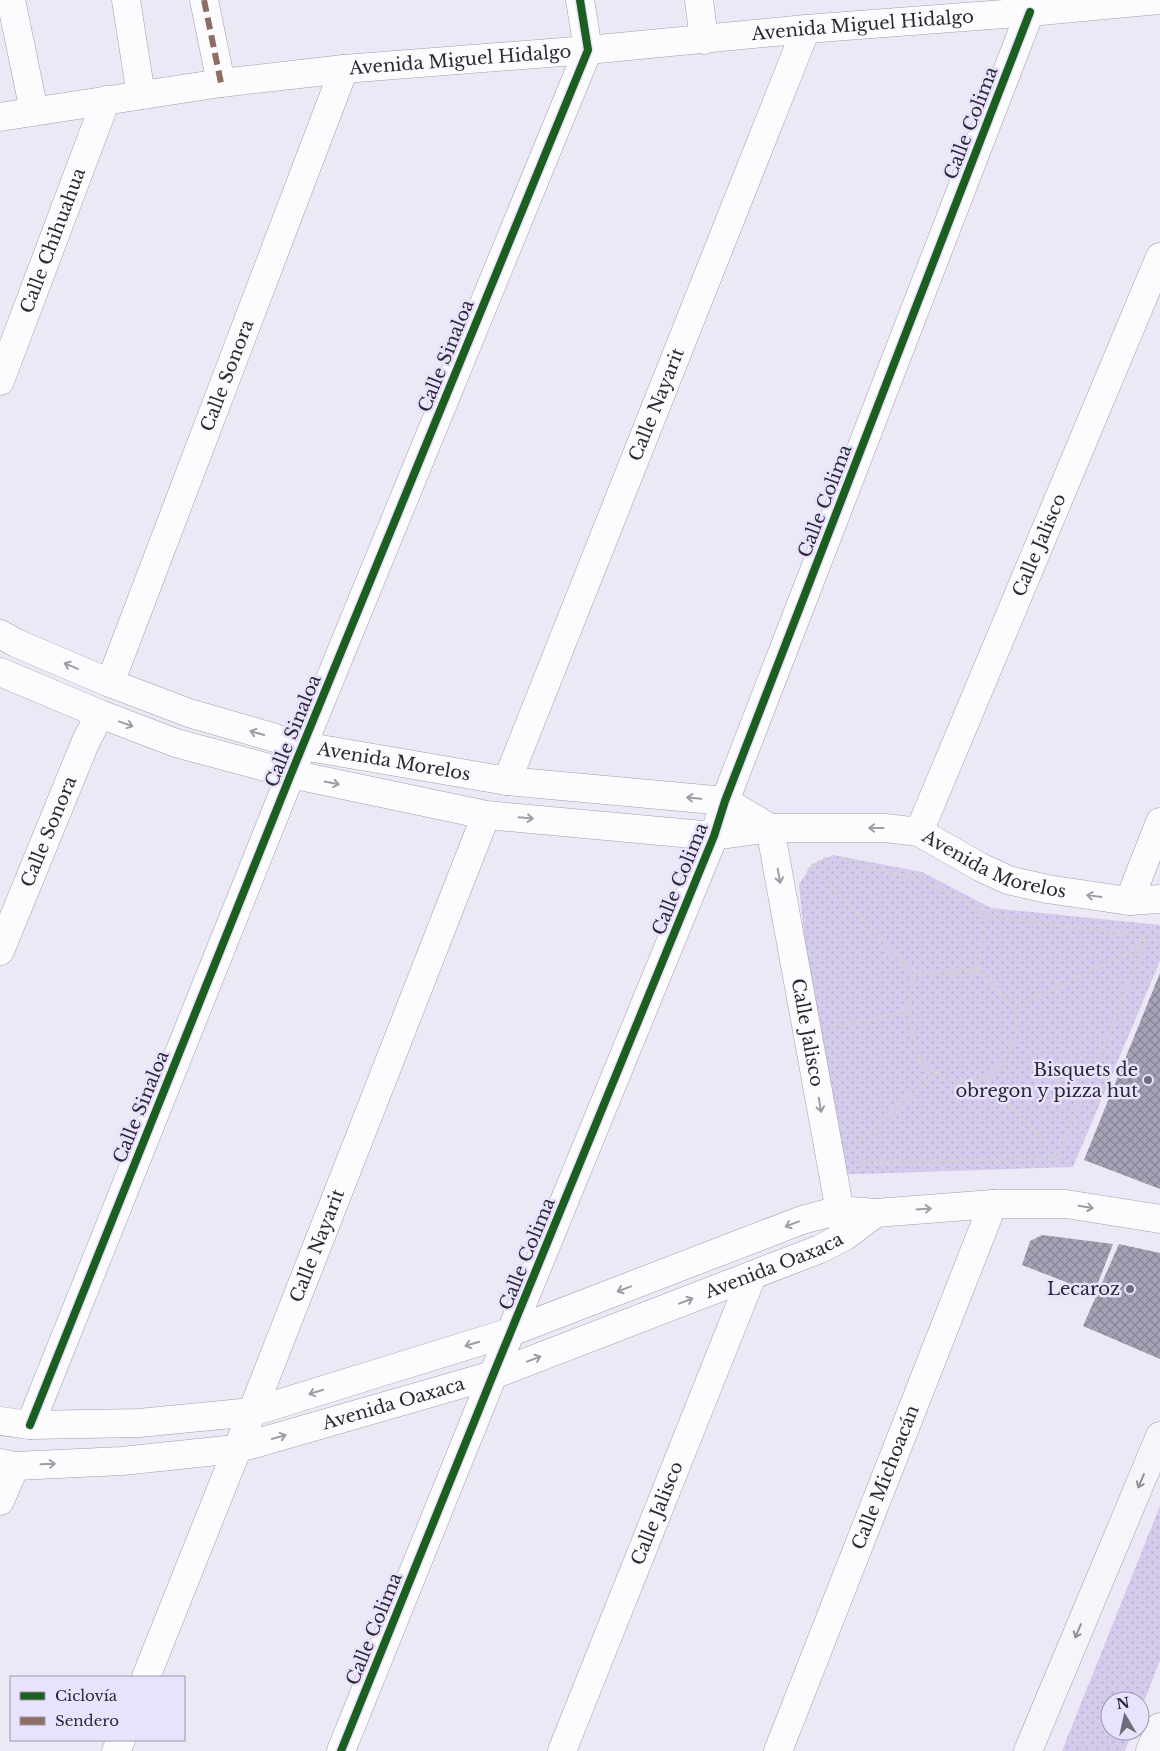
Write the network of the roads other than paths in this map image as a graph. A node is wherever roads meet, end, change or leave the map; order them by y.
1 (11, 0) edge
2 (126, 0) edge
3 (204, 0) edge
4 (580, 0) edge
5 (699, 0) edge
6 (1160, 0) edge
7 (1030, 12) junction
8 (806, 29) junction
9 (704, 40) junction
10 (588, 50) junction
11 (344, 69) junction
12 (221, 83) junction
13 (141, 95) junction
14 (106, 100) junction
15 (34, 111) junction
16 (0, 117) edge
17 (1160, 257) edge
18 (0, 382) edge
19 (0, 634) edge
20 (0, 672) edge
21 (110, 683) junction
22 (100, 714) junction
23 (303, 746) junction
24 (291, 774) junction
25 (507, 782) junction
26 (725, 801) junction
27 (486, 815) junction
28 (1160, 822) edge
29 (770, 828) junction
30 (919, 832) junction
31 (714, 836) junction
32 (1160, 899) edge
33 (1129, 901) junction
34 (0, 951) edge
35 (993, 1204) junction
36 (839, 1210) junction
37 (876, 1213) junction
38 (1160, 1219) edge
39 (845, 1236) junction
40 (752, 1276) junction
41 (511, 1332) junction
42 (493, 1375) junction
43 (252, 1412) junction
44 (0, 1421) edge
45 (30, 1425) junction
46 (1160, 1436) edge
47 (236, 1450) junction
48 (7, 1464) edge
49 (0, 1501) edge
50 (146, 1676) edge
51 (1160, 1727) edge
52 (341, 1751) edge
53 (562, 1751) edge
54 (778, 1751) edge
55 (1028, 1751) edge
56 (1150, 1751) edge

1 - 15 street
2 - 13 street
3 - 12 street
4 - 10 street
5 - 9 street
6 - 7 street, Avenida Miguel Hidalgo
7 - 8 street, Avenida Miguel Hidalgo
7 - 26 street, Calle Colima
8 - 9 street, Avenida Miguel Hidalgo
8 - 25 street, Calle Nayarit
9 - 10 street, Avenida Miguel Hidalgo
10 - 11 street, Avenida Miguel Hidalgo
10 - 23 street, Calle Sinaloa
11 - 12 street, Avenida Miguel Hidalgo
11 - 21 street, Calle Sonora
12 - 13 street, Avenida Miguel Hidalgo
13 - 14 street, Avenida Miguel Hidalgo
14 - 15 street, Avenida Miguel Hidalgo
14 - 18 street, Calle Chihuahua
15 - 16 street, Avenida Miguel Hidalgo
17 - 30 street, Calle Jalisco
21 -> 19 street, Avenida Morelos
20 - 22 street, Avenida Morelos
23 -> 21 street, Avenida Morelos
22 -> 24 street, Avenida Morelos
22 - 34 street, Calle Sonora
23 - 24 street, Calle Sinaloa
23 - 25 street, Avenida Morelos
24 -> 27 street, Avenida Morelos
24 - 45 street, Calle Sinaloa
26 -> 25 street, Avenida Morelos
26 - 29 street, Avenida Morelos
26 - 31 street, Calle Colima
27 -> 31 street, Avenida Morelos
27 - 43 street, Calle Nayarit
28 - 33 street
30 -> 29 street, Avenida Morelos
29 - 31 street, Avenida Morelos
29 -> 36 street, Calle Jalisco
33 -> 30 street, Avenida Morelos
31 - 41 street, Calle Colima
32 - 33 street, Avenida Morelos
37 -> 35 street, Avenida Oaxaca
35 -> 38 street, Avenida Oaxaca
35 - 54 street, Calle Michoacán
36 - 37 street, Avenida Oaxaca
36 - 39 street, Calle Jalisco
36 -> 41 street, Avenida Oaxaca
37 - 39 street, Avenida Oaxaca
39 - 40 street, Avenida Oaxaca
42 -> 40 street, Avenida Oaxaca
40 - 53 street, Calle Jalisco
41 - 42 street, Calle Colima
41 -> 43 street, Avenida Oaxaca
47 -> 42 street, Avenida Oaxaca
42 - 52 street, Calle Colima
43 - 45 street, Avenida Oaxaca
43 - 47 street, Calle Nayarit
44 - 45 street, Avenida Oaxaca
46 -> 55 main road
48 -> 47 street, Avenida Oaxaca
47 - 50 street, Calle Nayarit
48 - 49 street
51 - 56 main road

